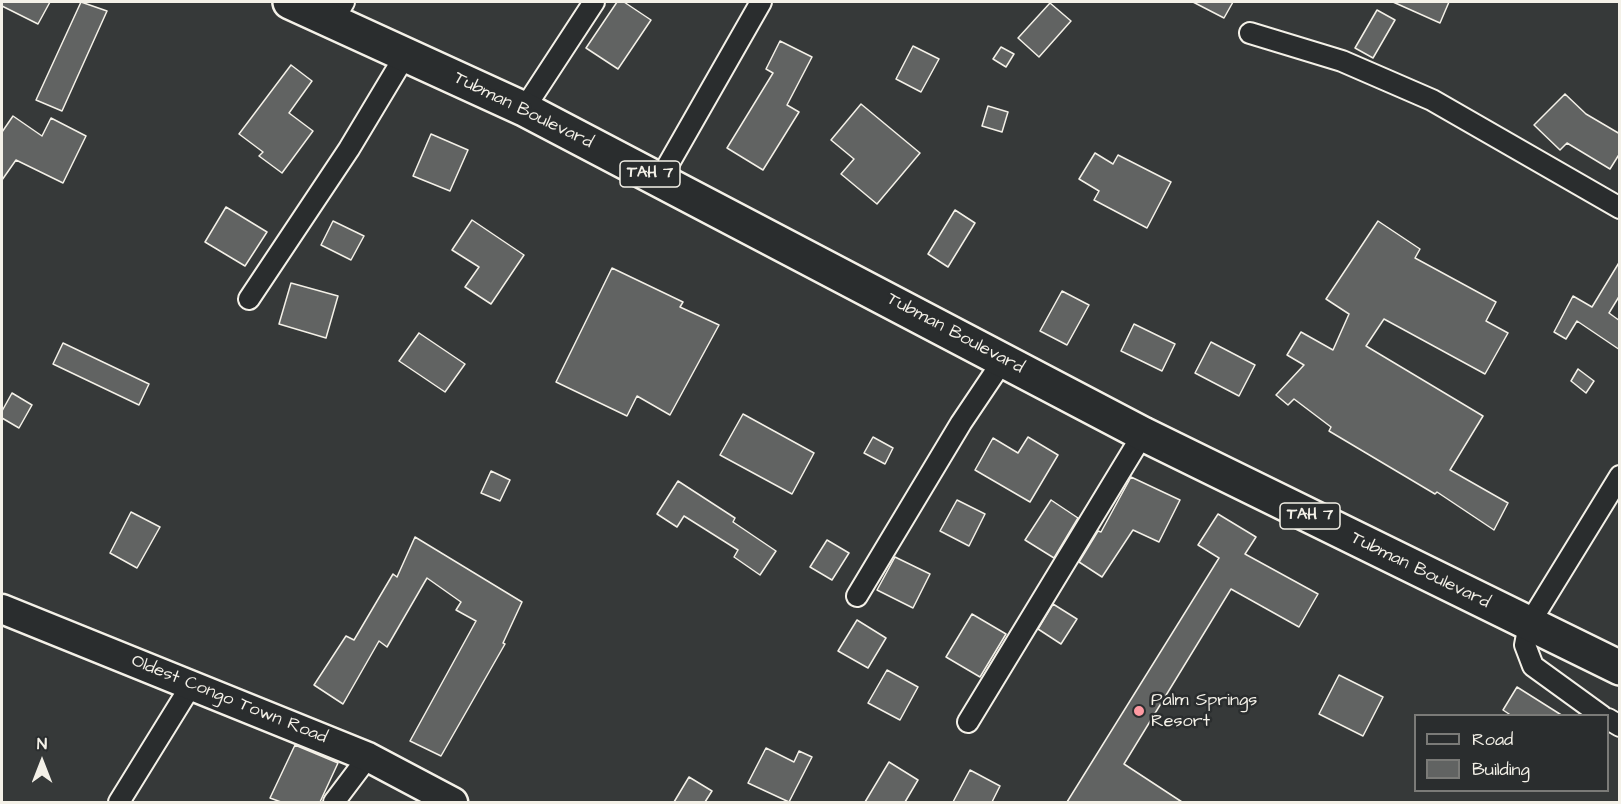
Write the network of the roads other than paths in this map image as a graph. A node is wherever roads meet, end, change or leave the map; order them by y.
1 (290, 2) edge
2 (594, 2) edge
3 (761, 2) edge
4 (338, 11) edge
5 (1250, 33) dead end
6 (406, 54) junction
7 (524, 109) junction
8 (660, 179) junction
9 (1620, 208) edge
10 (249, 299) dead end
11 (1004, 359) junction
12 (1143, 434) junction
13 (1620, 476) edge
14 (856, 596) dead end
15 (2, 609) edge
16 (1529, 624) junction
17 (1620, 668) edge
18 (192, 684) junction
19 (1599, 714) edge
20 (968, 722) dead end
21 (368, 757) junction
22 (119, 802) edge
23 (334, 802) edge
24 (453, 802) edge

1 - 4 highway, Tubman Boulevard / TAH 7
2 - 7 street
3 - 8 street
4 - 6 highway, Tubman Boulevard / TAH 7
5 - 9 street
6 - 7 highway, Tubman Boulevard / TAH 7
6 - 10 street
7 - 8 highway, Tubman Boulevard / TAH 7
8 - 11 highway, Tubman Boulevard / TAH 7
11 - 12 highway, Tubman Boulevard / TAH 7
11 - 14 street
12 - 16 highway, Tubman Boulevard / TAH 7
12 - 20 street
13 - 16 street
15 - 18 street, Oldest Congo Town Road
16 - 17 highway, Tubman Boulevard / TAH 7
16 - 19 street
18 - 21 street, Oldest Congo Town Road
18 - 22 street
21 - 23 street
21 - 24 street, Oldest Congo Town Road

